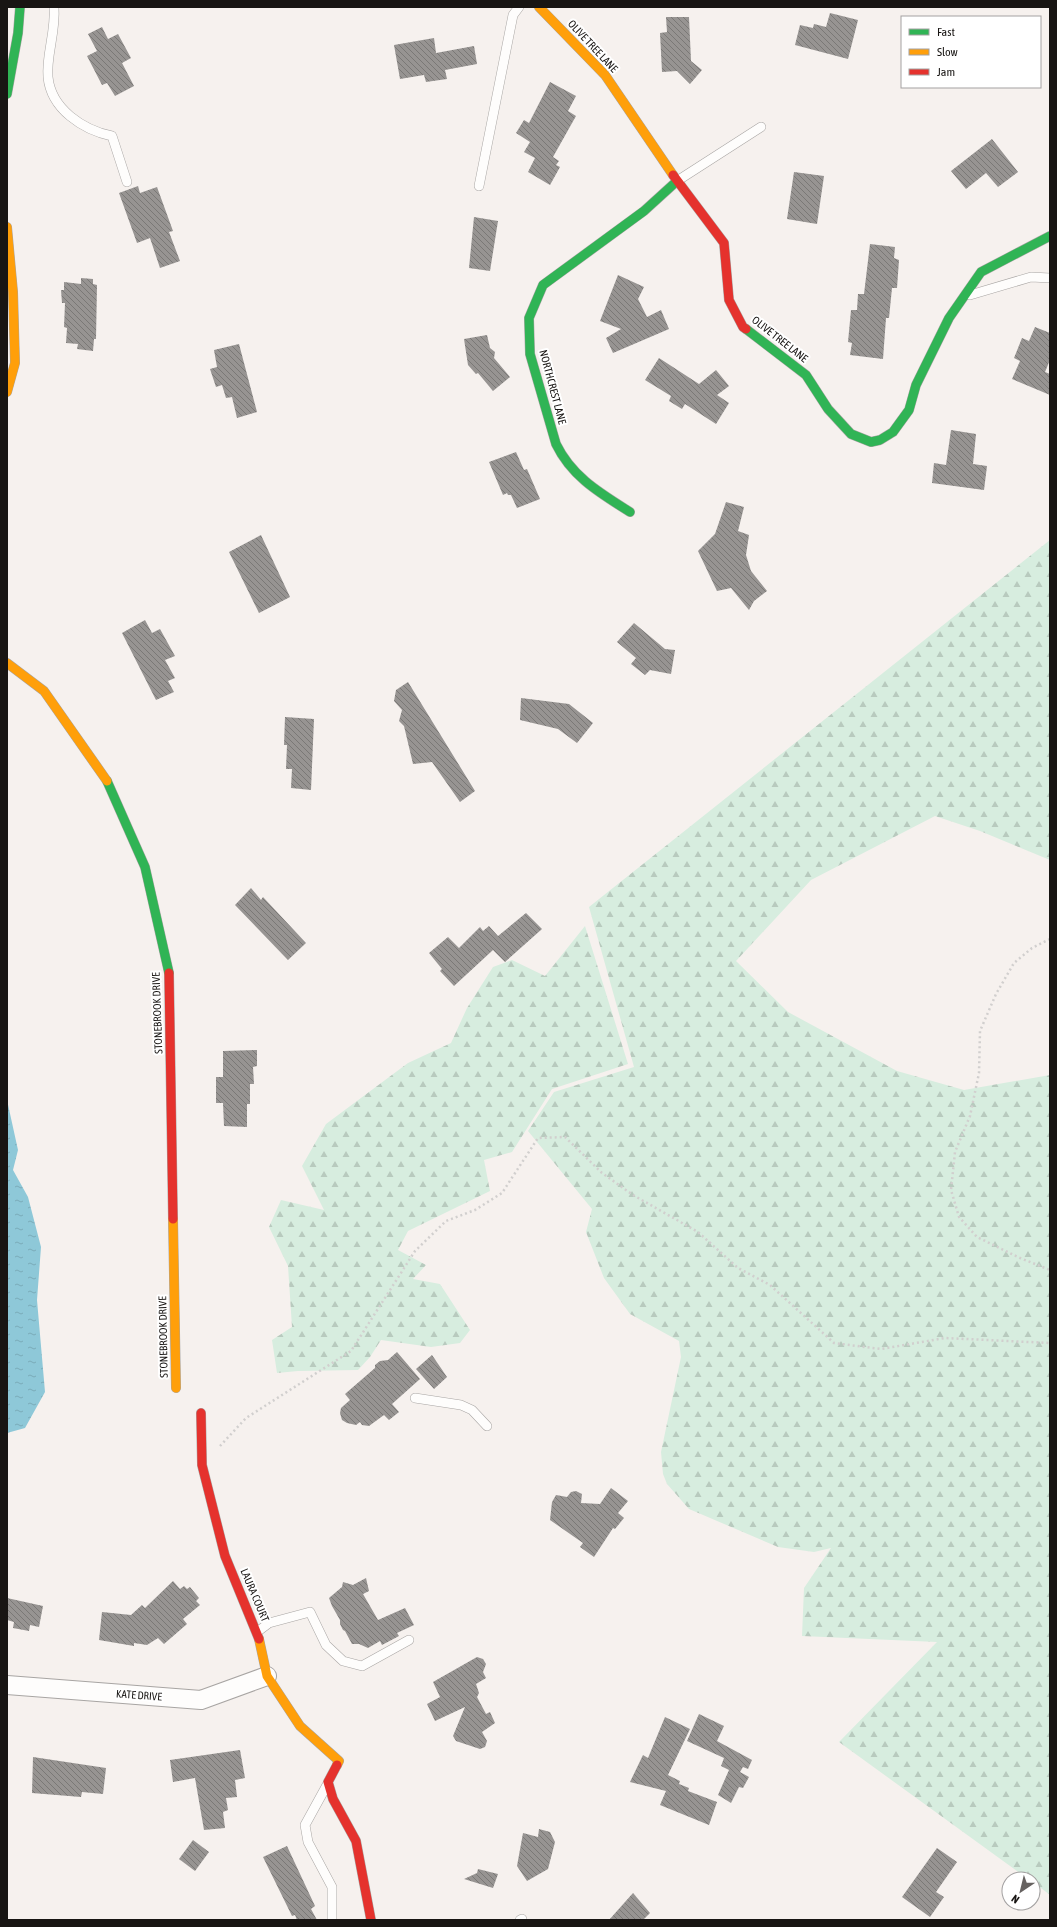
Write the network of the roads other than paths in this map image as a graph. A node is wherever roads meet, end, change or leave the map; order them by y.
1 (20, 7) edge
2 (54, 7) edge
3 (519, 7) edge
4 (539, 7) edge
5 (7, 94) edge
6 (761, 127) dead end
7 (127, 182) dead end
8 (677, 182) junction
9 (479, 186) dead end
10 (7, 227) edge
11 (1050, 236) edge
12 (1050, 278) edge
13 (964, 296) junction
14 (7, 392) edge
15 (630, 512) dead end
16 (7, 663) edge
17 (176, 1388) dead end
18 (415, 1398) dead end
19 (201, 1414) dead end
20 (487, 1426) dead end
21 (257, 1632) junction
22 (409, 1640) dead end
23 (267, 1676) junction
24 (7, 1685) edge
25 (328, 1782) junction
26 (332, 1920) edge
27 (371, 1920) edge

1 - 5 street
2 - 7 lane
3 - 9 lane
4 - 8 street, OLIVE TREE LANE
6 - 8 lane
8 - 13 street, OLIVE TREE LANE
8 - 15 street, NORTHCREST LANE
10 - 14 street
11 - 13 street, OLIVE TREE LANE
12 - 13 lane
16 - 17 street, STONEBROOK DRIVE
18 - 20 lane
19 - 21 street, LAURA COURT
21 - 22 lane
21 - 23 street, LAURA COURT
23 - 24 street, KATE DRIVE
23 - 25 street, LAURA COURT
25 - 26 lane
25 - 27 street

